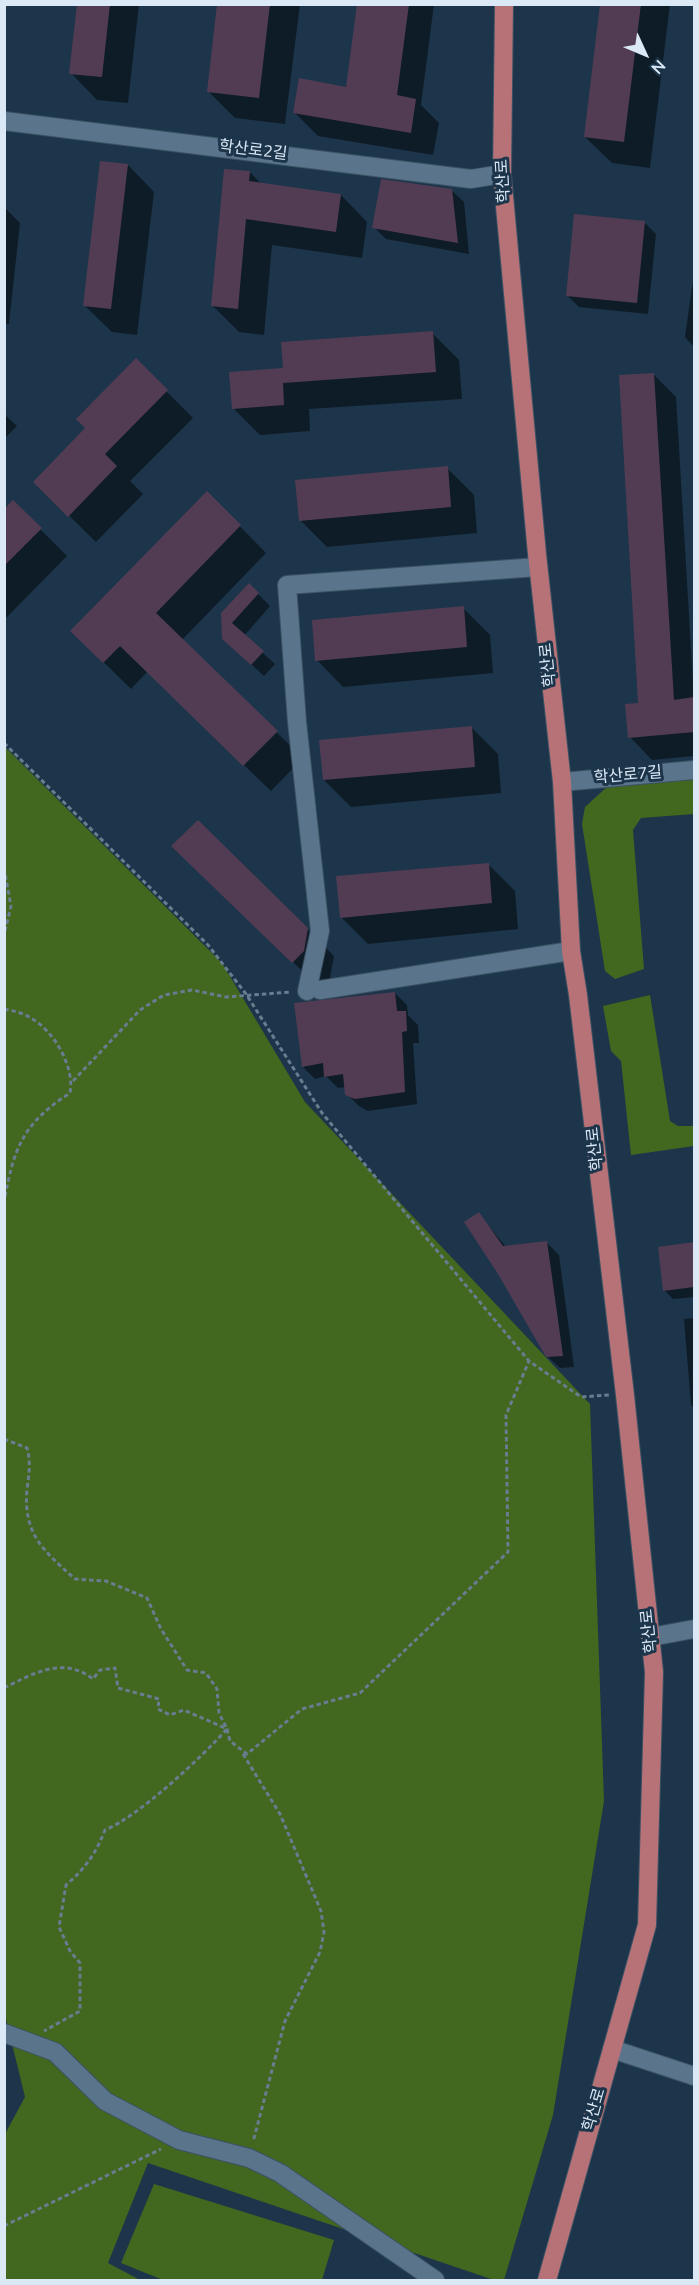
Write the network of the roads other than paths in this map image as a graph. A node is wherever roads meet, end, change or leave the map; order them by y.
1 (504, 4) edge
2 (4, 122) edge
3 (502, 174) junction
4 (538, 567) junction
5 (694, 770) edge
6 (562, 782) junction
7 (571, 951) junction
8 (694, 1629) edge
9 (651, 1637) junction
10 (4, 2033) edge
11 (612, 2049) junction
12 (694, 2076) edge
13 (435, 2280) edge
14 (547, 2280) edge

1 - 3 main road, 학산로
2 - 3 street, 학산로2길
3 - 4 main road, 학산로
4 - 6 main road, 학산로
4 - 7 street
5 - 6 street, 학산로7길
6 - 7 main road, 학산로
7 - 9 main road, 학산로
8 - 9 street
9 - 11 main road, 학산로
10 - 13 street
11 - 12 street
11 - 14 main road, 학산로

